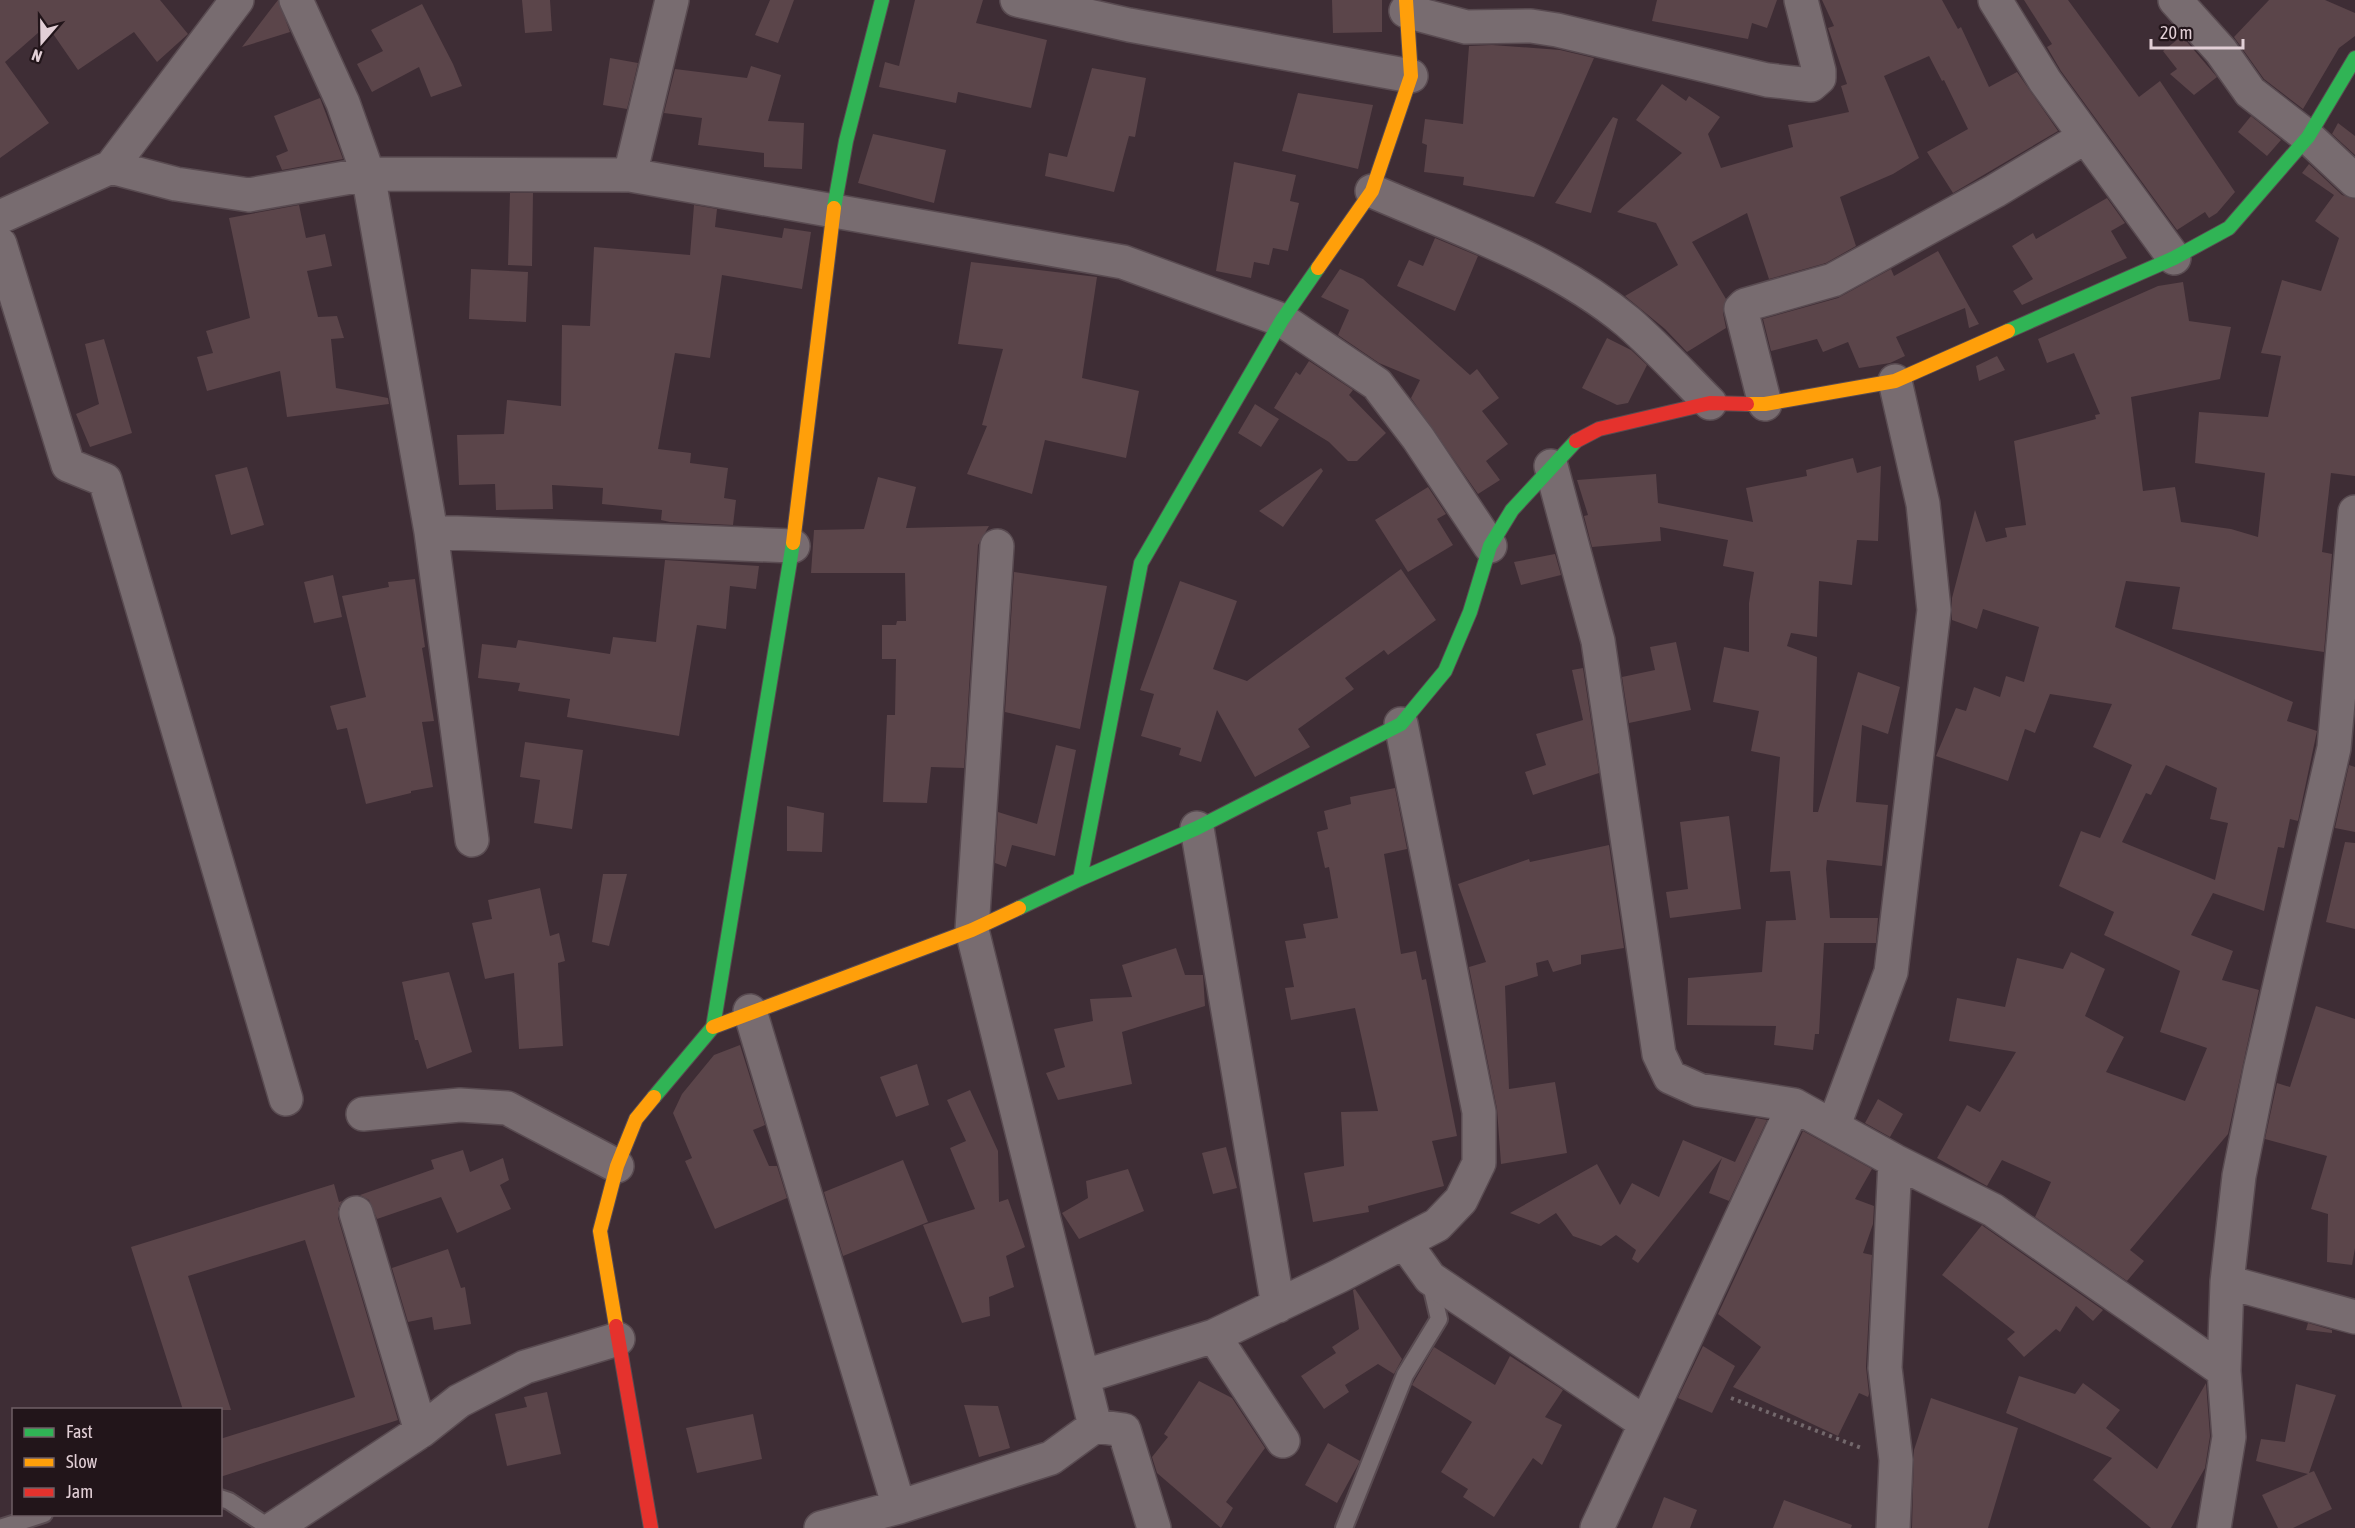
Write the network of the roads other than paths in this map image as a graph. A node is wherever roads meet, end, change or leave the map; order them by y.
1 (237, 0) edge
2 (672, 0) edge
3 (882, 0) edge
4 (1017, 0) edge
5 (1801, 0) edge
6 (1995, 0) edge
7 (2175, 0) edge
8 (308, 4) edge
9 (1406, 5) edge
10 (1131, 13) edge
11 (2355, 58) edge
12 (1411, 76) junction
13 (2085, 137) junction
14 (2308, 137) junction
15 (111, 167) junction
16 (368, 174) junction
17 (630, 175) junction
18 (2355, 181) edge
19 (1372, 191) junction
20 (834, 210) junction
21 (0, 217) edge
22 (0, 244) edge
23 (2174, 258) junction
24 (1282, 320) junction
25 (1894, 381) junction
26 (1710, 403) junction
27 (1765, 404) junction
28 (1551, 466) junction
29 (2355, 512) edge
30 (431, 532) junction
31 (793, 546) junction
32 (997, 546) dead end
33 (1490, 546) junction
34 (1401, 723) junction
35 (2344, 754) edge
36 (1197, 828) junction
37 (472, 840) dead end
38 (1080, 879) junction
39 (972, 930) junction
40 (750, 1011) junction
41 (713, 1027) junction
42 (286, 1099) dead end
43 (1794, 1105) junction
44 (363, 1114) dead end
45 (1834, 1125) junction
46 (1895, 1161) junction
47 (617, 1166) junction
48 (356, 1213) dead end
49 (1405, 1243) junction
50 (1430, 1278) junction
51 (2227, 1282) junction
52 (1278, 1306) junction
53 (2355, 1317) edge
54 (1214, 1336) junction
55 (618, 1339) junction
56 (2224, 1371) junction
57 (1085, 1376) junction
58 (1645, 1423) junction
59 (1095, 1426) junction
60 (421, 1431) junction
61 (1283, 1441) dead end
62 (222, 1499) edge
63 (899, 1507) junction
64 (41, 1516) edge
65 (0, 1528) edge
66 (272, 1528) edge
67 (651, 1528) edge
68 (820, 1528) edge
69 (1154, 1528) edge
70 (1344, 1528) edge
71 (1597, 1528) edge
72 (1893, 1528) edge
73 (2214, 1528) edge

1 - 15 street
2 - 17 street
3 - 20 street
4 - 10 street
5 - 9 street
6 - 13 street
7 - 14 street
8 - 16 street
9 - 12 street
10 - 12 street
11 - 14 street
12 - 19 street
13 - 23 street
13 - 27 street
14 - 18 street
14 - 23 street
15 - 16 street
15 - 21 street
16 - 17 street
16 - 30 street
17 - 20 street
19 - 24 street
19 - 26 street
20 - 24 street
20 - 31 street
22 - 42 street
23 - 25 street
24 - 33 street
24 - 38 street
25 - 27 street
25 - 45 street
26 - 27 street
26 - 28 street
28 - 33 street
28 - 43 street
29 - 35 street
30 - 31 street
30 - 37 street
31 - 41 street
32 - 39 street
33 - 34 street
34 - 36 street
34 - 49 street
35 - 51 street
36 - 38 street
36 - 52 street
38 - 39 street
39 - 40 street
39 - 57 street
40 - 41 street
40 - 63 street
41 - 47 street
43 - 45 street
43 - 58 street
44 - 47 street
45 - 46 street
46 - 56 street
46 - 72 street
47 - 55 street
48 - 60 street
49 - 50 street
49 - 52 street
50 - 58 street
50 - 70 lane
51 - 53 street
51 - 56 street
52 - 54 street
54 - 57 street
54 - 61 street
55 - 60 street
55 - 67 street
56 - 73 street
57 - 59 street
58 - 71 street
59 - 63 street
59 - 69 street
60 - 66 street
62 - 66 lane
63 - 68 street
64 - 65 lane

